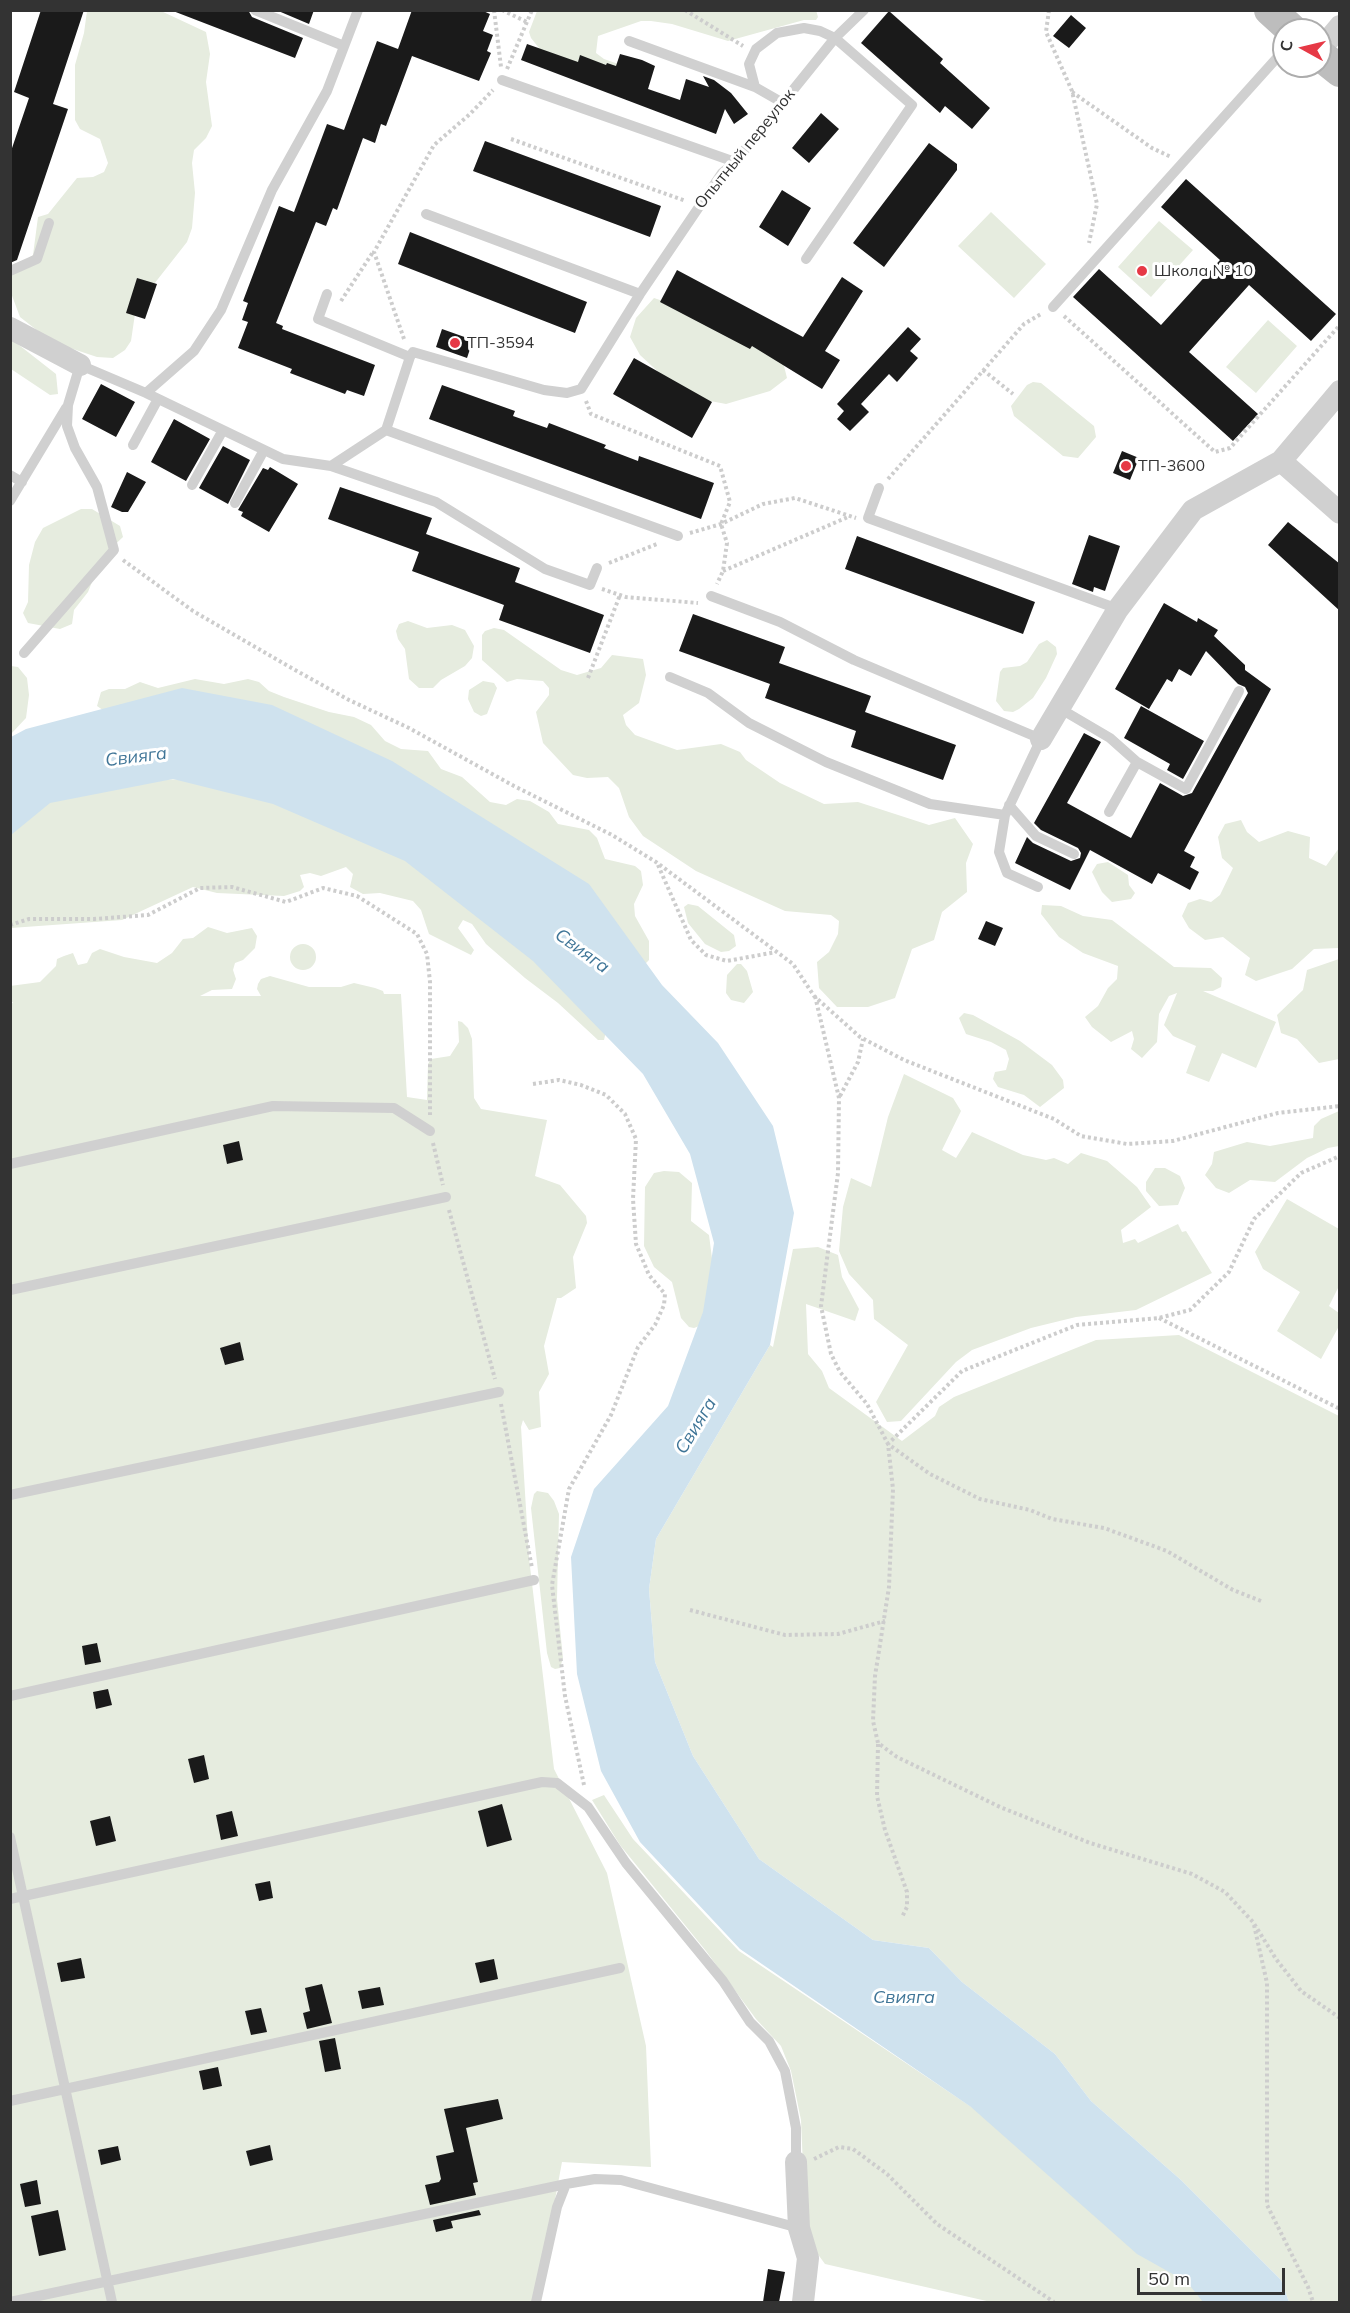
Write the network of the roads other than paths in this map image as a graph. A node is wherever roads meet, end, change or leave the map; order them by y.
1 (255, 10) edge
2 (358, 10) edge
3 (864, 10) edge
4 (835, 38) junction
5 (629, 42) dead end
6 (344, 46) junction
7 (1272, 63) edge
8 (502, 80) road end
9 (755, 87) junction
10 (783, 103) junction
11 (735, 162) junction
12 (426, 214) dead end
13 (49, 223) dead end
14 (806, 259) dead end
15 (10, 271) edge
16 (327, 294) dead end
17 (640, 294) junction
18 (1053, 307) road end
19 (10, 328) edge
20 (411, 357) junction
21 (80, 365) junction
22 (1340, 391) edge
23 (146, 393) junction
24 (158, 399) junction
25 (68, 405) junction
26 (223, 430) junction
27 (386, 430) junction
28 (133, 445) dead end
29 (264, 450) junction
30 (1281, 461) junction
31 (330, 466) junction
32 (10, 475) edge
33 (22, 482) junction
34 (192, 485) dead end
35 (879, 488) road end
36 (10, 501) edge
37 (235, 503) dead end
38 (1340, 513) edge
39 (678, 536) dead end
40 (597, 568) dead end
41 (711, 596) road end
42 (1118, 609) junction
43 (24, 653) dead end
44 (670, 677) dead end
45 (1239, 691) dead end
46 (1059, 708) junction
47 (1041, 739) junction
48 (1137, 762) junction
49 (1007, 810) junction
50 (1109, 812) dead end
51 (1074, 854) dead end
52 (1038, 887) dead end
53 (430, 1131) dead end
54 (10, 1164) edge
55 (446, 1197) dead end
56 (10, 1290) edge
57 (499, 1392) dead end
58 (10, 1495) edge
59 (534, 1580) dead end
60 (10, 1696) edge
61 (10, 1837) edge
62 (24, 1896) junction
63 (10, 1899) edge
64 (620, 1968) dead end
65 (66, 2089) junction
66 (10, 2101) edge
67 (796, 2162) joint
68 (566, 2184) junction
69 (799, 2228) junction
70 (108, 2281) junction
71 (10, 2302) edge
72 (112, 2302) edge
73 (536, 2302) edge
74 (802, 2302) edge

1 - 6 lane
2 - 6 lane
3 - 4 lane, Опытный переулок
4 - 9 lane
4 - 10 lane, Опытный переулок
4 - 14 lane
5 - 9 lane
6 - 23 lane
7 - 18 lane
8 - 11 lane
9 - 10 lane
10 - 11 lane, Опытный переулок
11 - 17 lane, Опытный переулок
12 - 17 lane
13 - 15 lane
16 - 20 lane
17 - 20 lane, Опытный переулок
19 - 21 street
20 - 27 lane
21 - 23 lane
21 - 25 lane
22 - 30 street
23 - 24 lane
24 - 26 lane
24 - 28 lane
25 - 33 lane
25 - 43 lane
26 - 29 lane
26 - 34 lane
27 - 31 lane
27 - 39 lane
29 - 31 lane
29 - 37 lane
30 - 38 street
30 - 42 street
31 - 40 lane
32 - 33 lane
33 - 36 lane
35 - 42 lane
41 - 47 lane
42 - 46 street
44 - 49 lane
45 - 48 lane
46 - 47 street
46 - 48 lane
47 - 49 lane
48 - 50 lane
49 - 51 lane
49 - 52 lane
53 - 54 lane
55 - 56 lane
57 - 58 lane
59 - 60 lane
61 - 62 lane
62 - 63 lane
62 - 65 lane
62 - 67 lane
64 - 65 lane
65 - 66 lane
65 - 70 lane
67 - 69 street
68 - 69 lane
68 - 70 lane
68 - 73 lane
69 - 74 street
70 - 71 lane
70 - 72 lane

